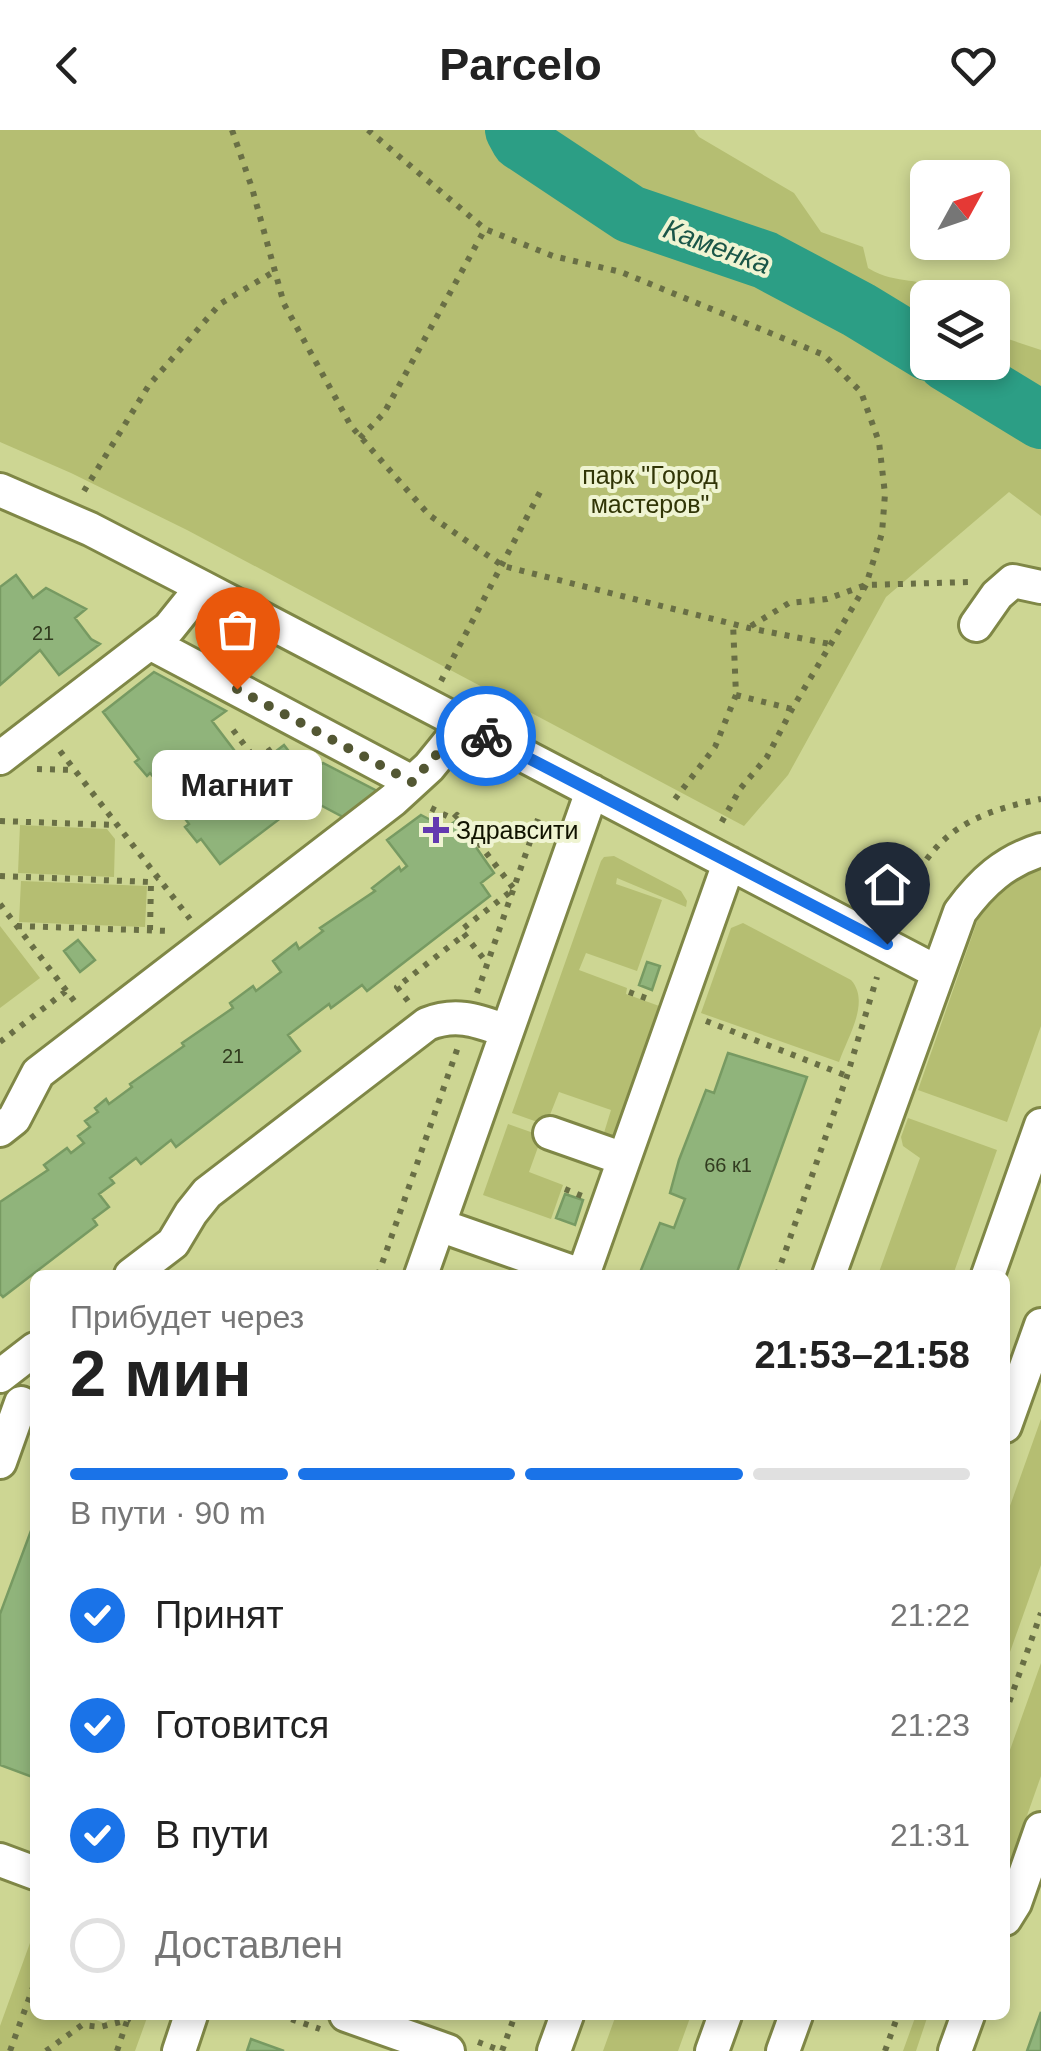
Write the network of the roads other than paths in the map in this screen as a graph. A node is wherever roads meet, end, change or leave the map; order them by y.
1 (3, 496) edge
2 (1027, 584) edge
3 (202, 587) junction
4 (976, 625) dead end
5 (150, 642) junction
6 (464, 724) junction
7 (0, 758) edge
8 (407, 787) junction
9 (592, 791) junction
10 (1041, 850) edge
11 (729, 862) junction
12 (937, 972) junction
13 (507, 1031) junction
14 (1041, 1125) edge
15 (0, 1130) edge
16 (550, 1132) dead end
17 (624, 1159) junction
18 (439, 1225) junction
19 (138, 1270) edge
20 (423, 1270) edge
21 (568, 1270) edge
22 (584, 1270) edge
23 (830, 1270) edge
24 (990, 1270) edge
25 (1041, 1325) edge
26 (30, 1353) edge
27 (0, 1376) edge
28 (19, 1402) edge
29 (1010, 1412) edge
30 (2, 1453) edge
31 (1041, 1829) edge
32 (0, 1860) edge
33 (30, 1871) edge
34 (1010, 1911) edge
35 (189, 2020) edge
36 (360, 2020) edge
37 (565, 2020) edge
38 (722, 2020) edge
39 (794, 2020) edge
40 (966, 2020) edge
41 (179, 2051) edge
42 (448, 2051) edge
43 (554, 2051) edge
44 (712, 2051) edge
45 (783, 2051) edge
46 (955, 2051) edge

1 - 3 street
2 - 4 street
3 - 5 street
3 - 6 street
5 - 7 street
5 - 8 street
6 - 8 street
6 - 9 street
8 - 15 street
9 - 11 street
9 - 13 street
10 - 12 street
11 - 12 street
11 - 17 street
12 - 23 street
13 - 18 street
13 - 19 street
14 - 24 street
16 - 17 street
17 - 22 street
18 - 20 street
18 - 21 street
25 - 29 street
26 - 27 street
28 - 30 street
31 - 34 street
32 - 33 street
35 - 41 street
36 - 42 street
37 - 43 street
38 - 44 street
39 - 45 street
40 - 46 street

